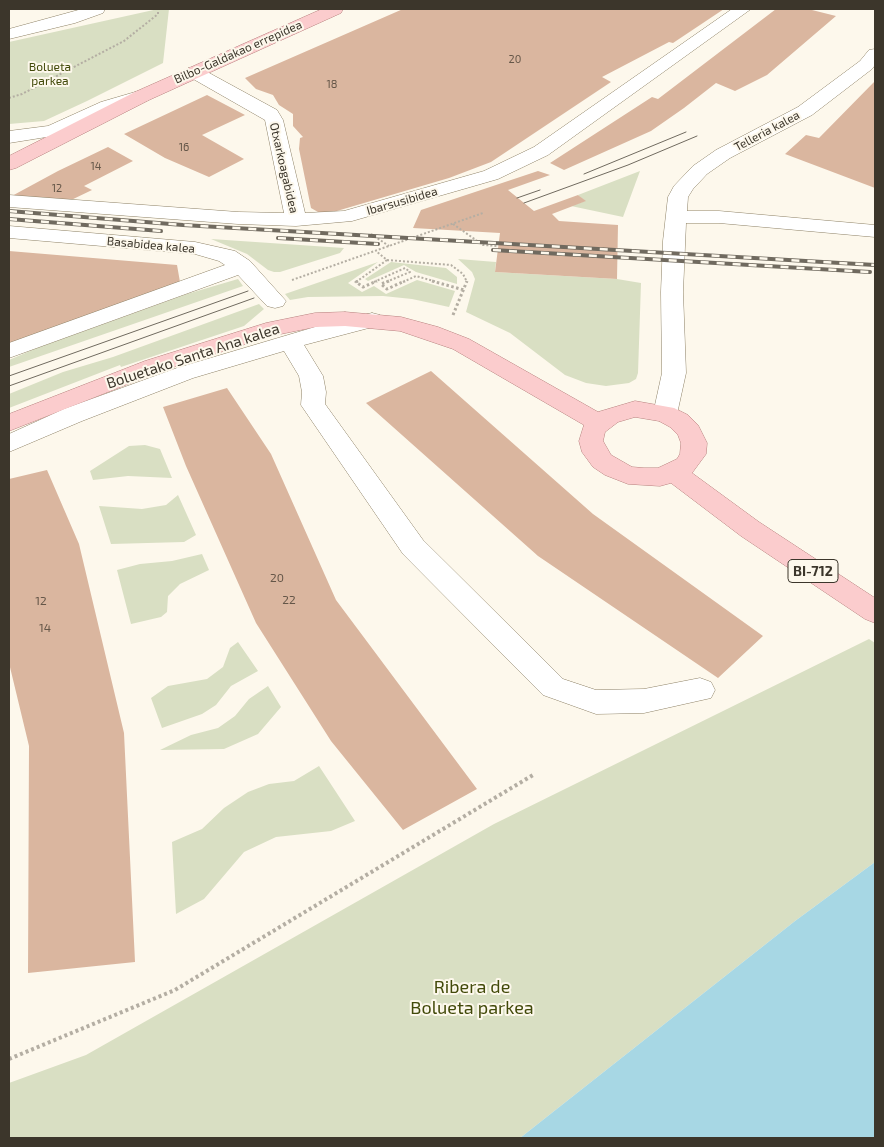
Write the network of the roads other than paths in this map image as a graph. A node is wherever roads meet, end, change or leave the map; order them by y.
1 (97, 9) edge
2 (108, 9) edge
3 (113, 9) edge
4 (334, 9) edge
5 (743, 9) edge
6 (9, 34) edge
7 (875, 54) edge
8 (194, 72) junction
9 (142, 96) junction
10 (9, 137) edge
11 (9, 164) edge
12 (9, 200) edge
13 (677, 217) junction
14 (296, 220) junction
15 (875, 231) edge
16 (9, 232) edge
17 (245, 269) junction
18 (270, 295) road end
19 (372, 320) junction
20 (290, 342) junction
21 (9, 351) edge
22 (665, 414) junction
23 (9, 423) edge
24 (599, 423) junction
25 (9, 444) edge
26 (674, 472) junction
27 (875, 612) edge
28 (700, 690) dead end

1 - 6 street
2 - 3 street
4 - 8 main road, Bilbo-Galdakao errepidea
5 - 14 street, Ibarsusibidea
7 - 13 street, Telleria kalea
8 - 9 main road, Bilbo-Galdakao errepidea
8 - 14 street, Otxarkoagabidea
9 - 10 street, Bilbo-Galdakao errepidea
9 - 11 main road, Bilbo-Galdakao errepidea
12 - 14 street, Ibarsusibidea
13 - 15 street
13 - 22 street, Telleria kalea
16 - 17 street, Basabidea kalea
17 - 18 street, Basabidea kalea
17 - 21 street
19 - 20 street
19 - 23 main road, Boluetako Santa Ana kalea
19 - 24 main road, Boluetako Santa Ana kalea
20 - 25 street
20 - 28 street
22 - 24 main road
22 - 26 main road
24 - 26 main road
26 - 27 main road, BI-712

